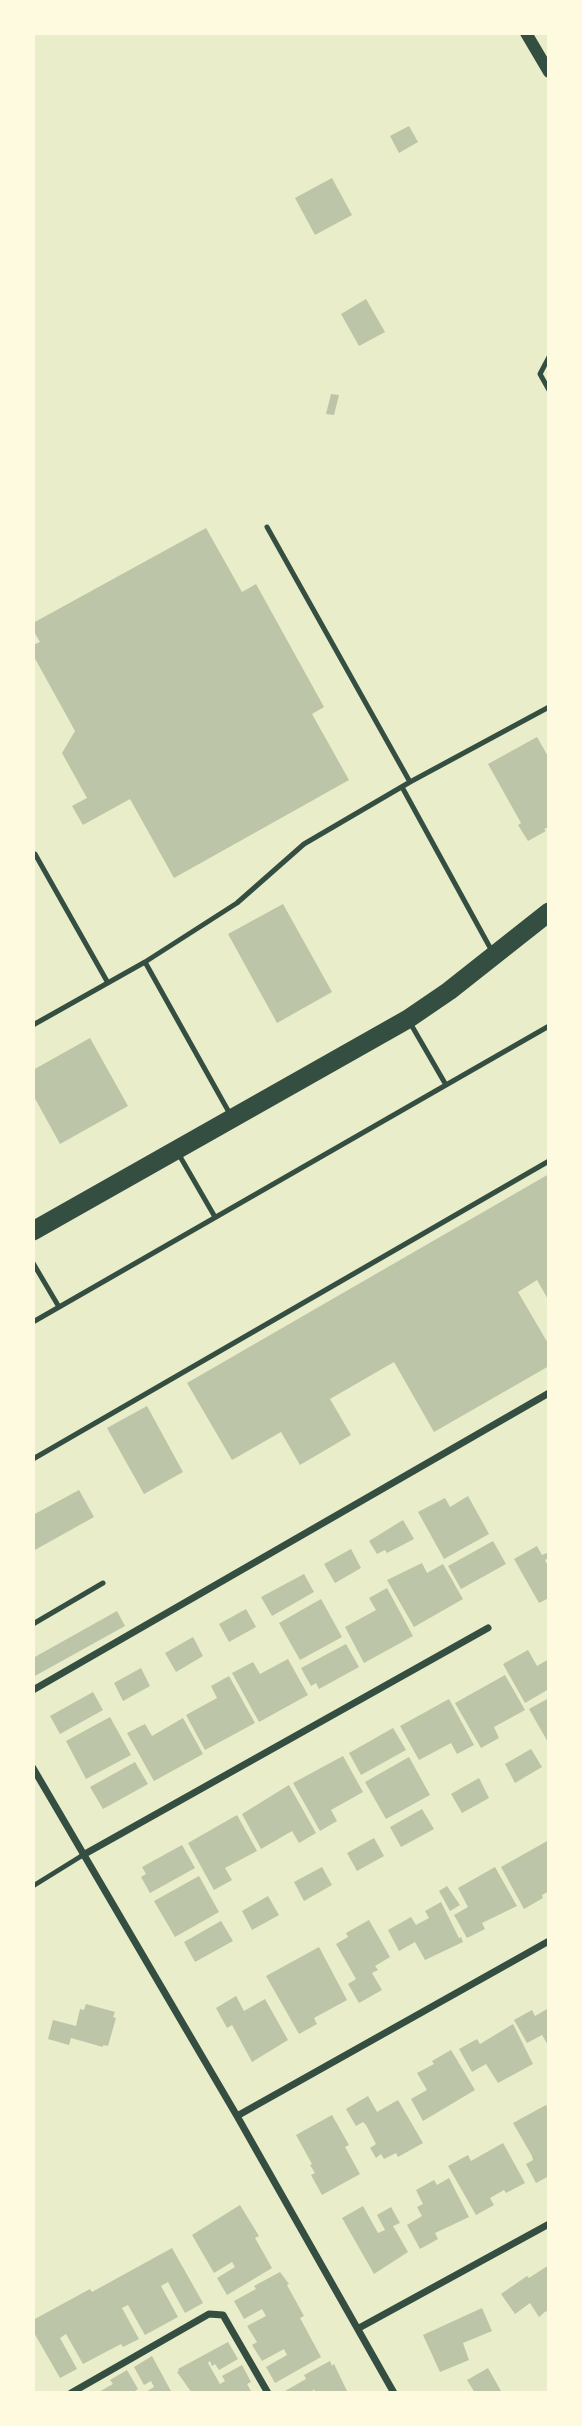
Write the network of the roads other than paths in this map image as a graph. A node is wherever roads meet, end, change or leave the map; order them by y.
1 (526, 33) edge
2 (549, 72) edge
3 (549, 357) edge
4 (549, 390) edge
5 (267, 527) dead end
6 (549, 707) edge
7 (410, 782) junction
8 (402, 787) junction
9 (34, 853) edge
10 (549, 912) edge
11 (494, 956) junction
12 (145, 962) junction
13 (108, 983) junction
14 (408, 1019) junction
15 (33, 1026) edge
16 (549, 1026) edge
17 (446, 1085) junction
18 (233, 1119) junction
19 (176, 1150) junction
20 (549, 1161) edge
21 (215, 1217) junction
22 (33, 1231) edge
23 (33, 1263) edge
24 (59, 1307) junction
25 (33, 1322) edge
26 (549, 1393) edge
27 (33, 1459) edge
28 (103, 1583) dead end
29 (33, 1624) edge
30 (488, 1628) dead end
31 (33, 1690) edge
32 (33, 1768) edge
33 (83, 1855) junction
34 (33, 1886) edge
35 (549, 1941) edge
36 (237, 2116) junction
37 (549, 2224) edge
38 (359, 2328) junction
39 (71, 2393) edge
40 (268, 2393) edge
41 (394, 2393) edge

1 - 2 street
3 - 4 lane
5 - 7 lane
6 - 7 lane
7 - 8 lane
8 - 11 lane
8 - 12 lane
9 - 13 lane
10 - 11 highway
11 - 14 highway
12 - 13 lane
12 - 18 lane
13 - 15 lane
14 - 17 lane
14 - 18 highway
16 - 17 lane
17 - 21 lane
18 - 19 highway
19 - 21 lane
19 - 22 highway
20 - 27 lane
21 - 24 lane
23 - 24 lane
24 - 25 lane
26 - 31 street
28 - 29 lane
30 - 33 street
32 - 33 street
33 - 34 lane
33 - 36 street
35 - 36 street
36 - 38 street
37 - 38 street
38 - 41 street
39 - 40 street

